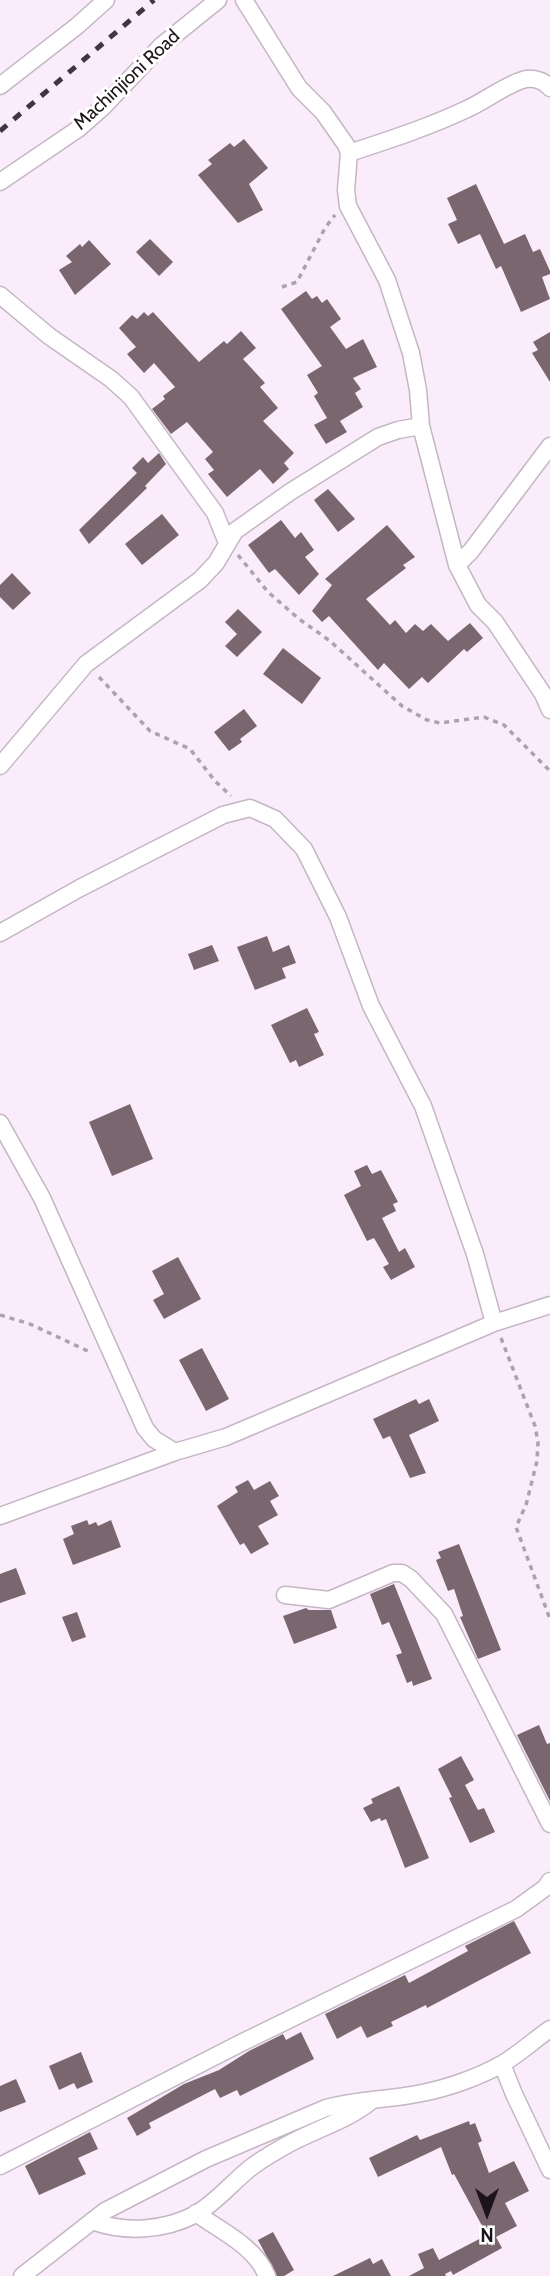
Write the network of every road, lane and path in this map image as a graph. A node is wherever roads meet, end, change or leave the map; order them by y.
1 (106, 0) edge
2 (218, 0) edge
3 (244, 0) edge
4 (0, 86) edge
5 (550, 88) edge
6 (349, 153) junction
7 (0, 182) edge
8 (348, 206) junction
9 (282, 287) dead end
10 (0, 295) edge
11 (421, 426) junction
12 (550, 446) edge
13 (227, 543) junction
14 (457, 565) junction
15 (86, 664) junction
16 (550, 710) edge
17 (0, 766) edge
18 (550, 771) edge
19 (250, 808) junction
20 (0, 933) edge
21 (0, 1123) edge
22 (550, 1305) edge
23 (0, 1315) edge
24 (494, 1323) junction
25 (114, 1360) junction
26 (145, 1428) junction
27 (175, 1452) junction
28 (143, 1465) junction
29 (0, 1516) edge
30 (285, 1595) dead end
31 (550, 1619) edge
32 (550, 1824) edge
33 (550, 1881) edge
34 (550, 2029) edge
35 (502, 2064) junction
36 (371, 2101) junction
37 (0, 2165) edge
38 (550, 2170) edge
39 (197, 2213) junction
40 (92, 2221) junction
41 (22, 2276) edge
42 (267, 2276) edge

1 - 4 street
2 - 7 street, Machinjioni Road
3 - 6 street
5 - 6 street
6 - 8 street
8 - 9 path
8 - 11 street
10 - 13 street
11 - 13 street
11 - 14 street
12 - 14 street
13 - 15 street
13 - 18 path
14 - 16 street
15 - 17 street
15 - 19 path
19 - 20 street
19 - 24 street
21 - 25 street
22 - 24 street
23 - 25 path
24 - 27 street
24 - 31 path
25 - 26 street
26 - 27 street
26 - 28 street
27 - 28 street
28 - 29 street
30 - 32 street
33 - 37 street
34 - 35 street
35 - 36 street
35 - 38 street
36 - 39 street
36 - 40 street
39 - 40 street
39 - 42 street
40 - 41 street

